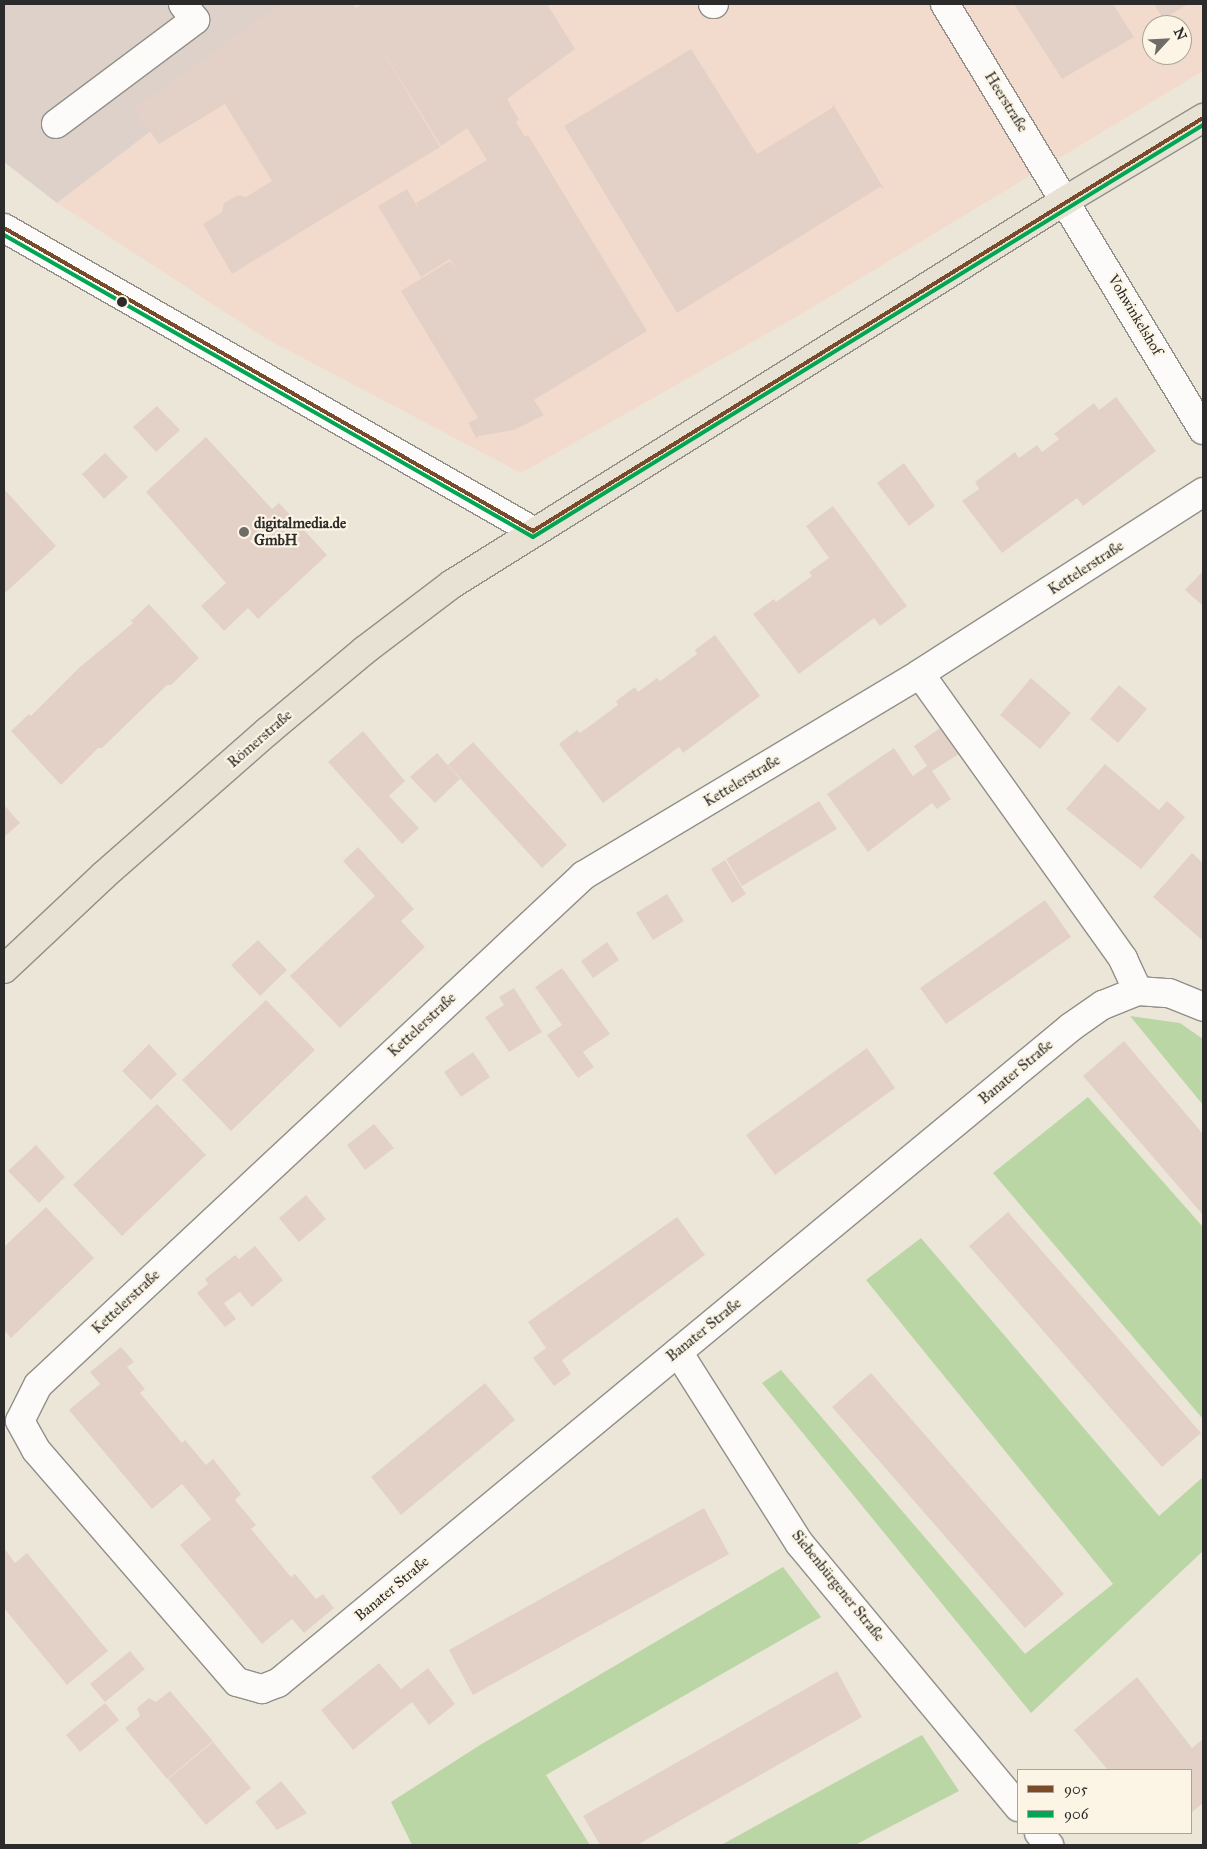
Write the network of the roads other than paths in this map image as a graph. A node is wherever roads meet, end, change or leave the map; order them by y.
1 (183, 4) edge
2 (945, 4) edge
3 (1203, 118) edge
4 (56, 124) dead end
5 (1066, 200) junction
6 (4, 228) edge
7 (1203, 430) edge
8 (1203, 492) edge
9 (533, 531) junction
10 (920, 674) junction
11 (4, 969) edge
12 (1138, 991) junction
13 (1203, 1006) edge
14 (678, 1352) junction
15 (278, 1683) joint
16 (1017, 1806) edge
17 (1040, 1834) edge
18 (1049, 1845) edge

1 - 4 street
2 - 5 street, Heerstraße
3 - 5 main road
5 - 7 street, Vohwinkelshof
5 - 9 main road
6 - 9 street
8 - 10 street, Kettelerstraße
9 - 11 main road, Römerstraße
10 - 12 street
10 - 15 street, Kettelerstraße
12 - 13 street, Banater Straße
12 - 14 street, Banater Straße
14 - 15 street, Banater Straße
14 - 16 street, Siebenbürgener Straße
17 - 18 street

